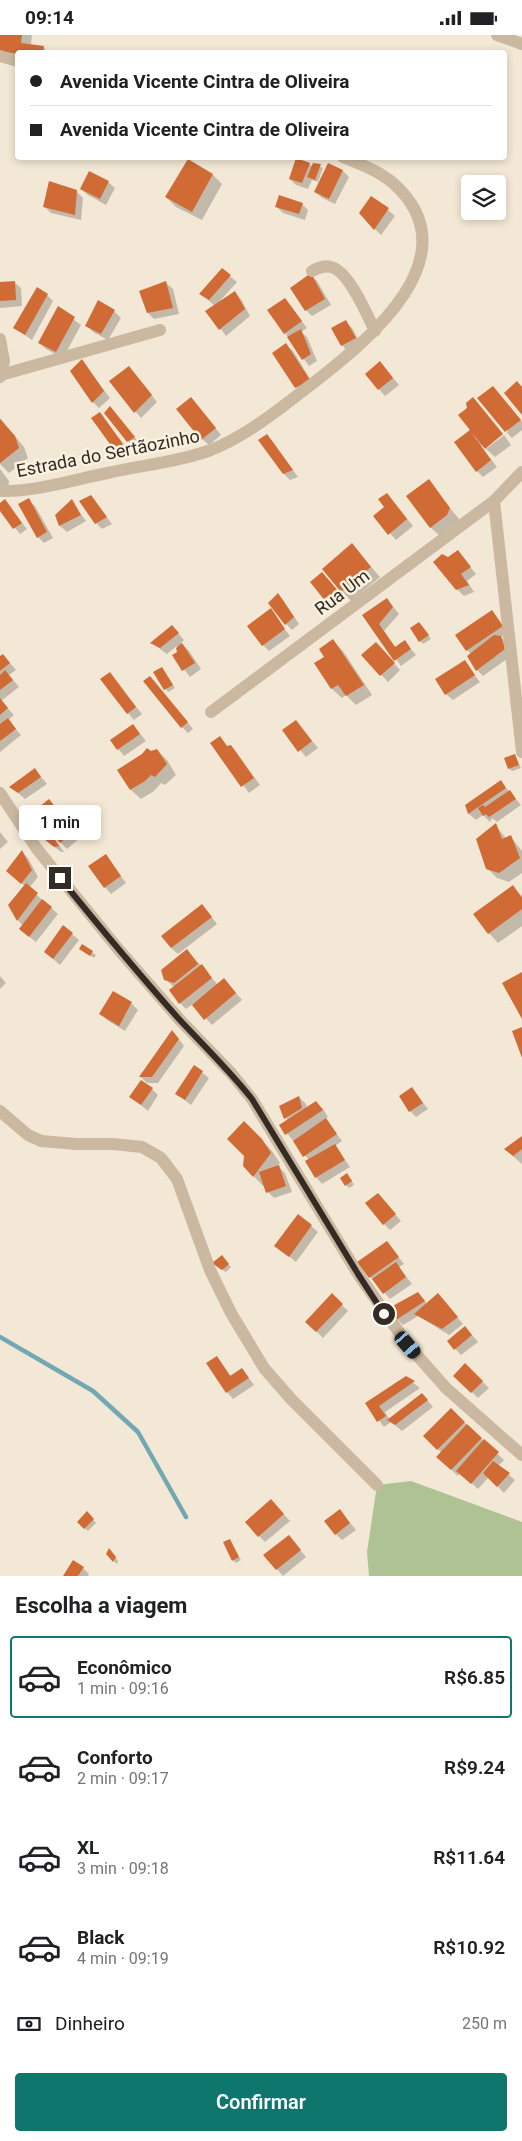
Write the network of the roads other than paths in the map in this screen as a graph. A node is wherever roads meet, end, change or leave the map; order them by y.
1 (497, 35) edge
2 (521, 45) edge
3 (350, 160) edge
4 (312, 271) dead end
5 (160, 330) dead end
6 (375, 331) junction
7 (0, 339) edge
8 (1, 376) edge
9 (522, 472) edge
10 (0, 491) edge
11 (494, 501) junction
12 (211, 712) dead end
13 (522, 751) edge
14 (0, 793) edge
15 (0, 1111) edge
16 (522, 1455) edge
17 (377, 1485) dead end

1 - 2 street
3 - 6 street, Estrada do Sertãozinho
4 - 6 street
5 - 8 street
6 - 10 street, Estrada do Sertãozinho
7 - 8 street
9 - 11 street, Rua Um
11 - 12 street, Rua Um
11 - 13 street
14 - 16 street
15 - 17 street

